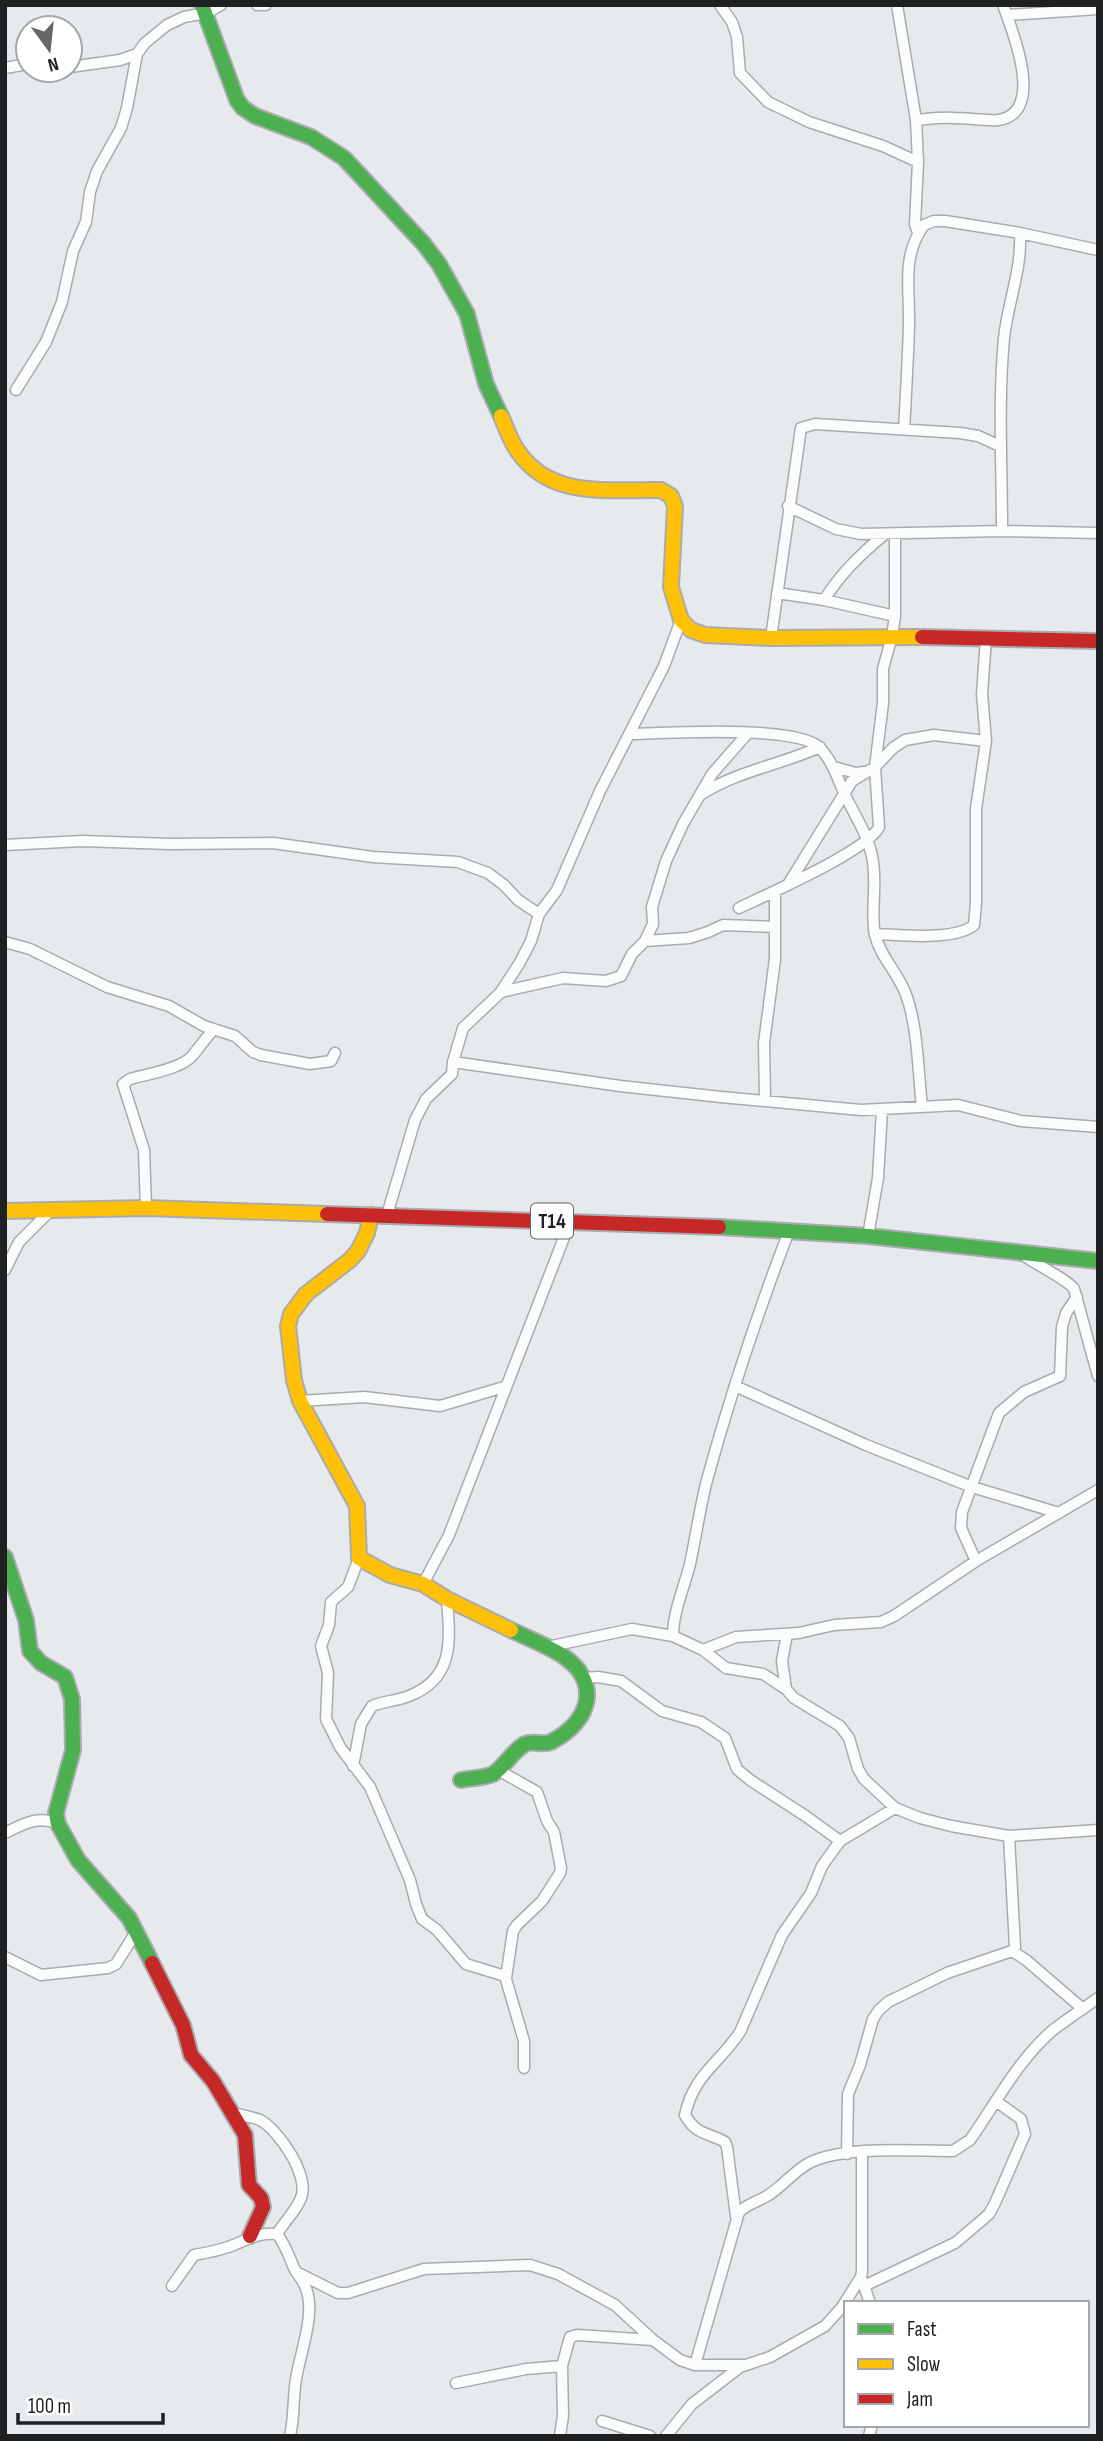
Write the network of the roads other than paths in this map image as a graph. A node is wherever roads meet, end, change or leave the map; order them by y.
1 (221, 5) edge
2 (257, 5) edge
3 (267, 5) edge
4 (720, 5) edge
5 (897, 5) edge
6 (204, 9) edge
7 (1098, 9) edge
8 (1005, 10) edge
9 (137, 54) junction
10 (84, 65) edge
11 (916, 120) junction
12 (918, 162) junction
13 (918, 233) junction
14 (1020, 233) junction
15 (1098, 250) edge
16 (16, 390) dead end
17 (904, 429) junction
18 (1000, 446) junction
19 (789, 506) junction
20 (1002, 531) junction
21 (1098, 533) edge
22 (890, 534) junction
23 (777, 593) junction
24 (824, 600) junction
25 (895, 616) junction
26 (681, 620) junction
27 (892, 636) junction
28 (771, 638) junction
29 (986, 638) junction
30 (1098, 641) edge
31 (631, 734) junction
32 (747, 734) junction
33 (986, 741) junction
34 (820, 747) junction
35 (875, 766) junction
36 (834, 767) junction
37 (864, 772) junction
38 (844, 792) junction
39 (700, 796) junction
40 (868, 841) junction
41 (5, 845) edge
42 (789, 883) junction
43 (775, 891) junction
44 (739, 908) dead end
45 (539, 914) junction
46 (775, 927) junction
47 (875, 934) junction
48 (645, 941) junction
49 (5, 942) edge
50 (500, 993) junction
51 (214, 1029) junction
52 (335, 1053) dead end
53 (453, 1062) junction
54 (765, 1100) junction
55 (922, 1107) junction
56 (882, 1110) junction
57 (1098, 1127) edge
58 (146, 1208) junction
59 (50, 1210) junction
60 (5, 1211) edge
61 (371, 1215) junction
62 (387, 1216) junction
63 (570, 1222) junction
64 (789, 1231) junction
65 (868, 1236) junction
66 (1020, 1252) junction
67 (1098, 1261) edge
68 (5, 1270) edge
69 (1077, 1297) junction
70 (1098, 1376) edge
71 (735, 1386) junction
72 (505, 1387) junction
73 (300, 1401) junction
74 (972, 1488) junction
75 (1098, 1490) edge
76 (1059, 1513) junction
77 (5, 1557) edge
78 (359, 1558) junction
79 (976, 1561) junction
80 (423, 1584) junction
81 (447, 1599) junction
82 (787, 1634) junction
83 (673, 1636) junction
84 (547, 1647) junction
85 (704, 1650) junction
86 (584, 1678) junction
87 (786, 1689) junction
88 (353, 1766) junction
89 (498, 1770) junction
90 (461, 1780) dead end
91 (895, 1808) junction
92 (58, 1824) junction
93 (1098, 1830) edge
94 (5, 1833) edge
95 (1009, 1836) junction
96 (840, 1842) junction
97 (136, 1932) junction
98 (1012, 1951) junction
99 (5, 1957) edge
100 (506, 1978) junction
101 (1098, 1998) edge
102 (1083, 2009) junction
103 (524, 2068) dead end
104 (997, 2102) junction
105 (233, 2113) junction
106 (862, 2152) junction
107 (847, 2154) junction
108 (736, 2216) junction
109 (276, 2234) junction
110 (250, 2236) junction
111 (296, 2272) junction
112 (862, 2282) junction
113 (172, 2286) dead end
114 (847, 2301) edge
115 (869, 2301) edge
116 (844, 2304) edge
117 (653, 2340) junction
118 (562, 2365) junction
119 (695, 2365) junction
120 (745, 2365) junction
121 (456, 2383) dead end
122 (602, 2421) dead end
123 (290, 2436) edge
124 (559, 2436) edge
125 (650, 2436) edge
126 (666, 2436) edge

1 - 6 street
2 - 3 street
4 - 12 street
5 - 11 street
6 - 9 street
6 - 26 main road
7 - 8 street
8 - 11 street
9 - 10 street
9 - 16 street
11 - 12 street
12 - 13 street
13 - 14 street
13 - 17 street
14 - 15 street
14 - 18 street
17 - 18 street
17 - 19 street
18 - 20 street
19 - 22 street
19 - 23 street
20 - 21 street
20 - 22 street
22 - 24 street
22 - 25 street
23 - 24 street
23 - 28 street
24 - 25 street
25 - 27 street
26 - 28 main road
26 - 31 street
27 - 28 main road
27 - 29 main road
27 - 35 street
29 - 30 main road
29 - 33 street
31 - 32 street
31 - 45 street
32 - 34 street
32 - 39 street
33 - 35 street
33 - 47 street
34 - 36 street
34 - 39 street
35 - 37 street
35 - 40 street
36 - 37 street
36 - 38 street
37 - 38 street
38 - 40 street
38 - 42 street
39 - 48 street
40 - 42 street
40 - 47 street
41 - 45 street
42 - 43 street
43 - 44 street
43 - 46 street
45 - 50 street
46 - 48 street
46 - 54 street
47 - 55 street
48 - 50 street
49 - 51 street
50 - 53 street
51 - 52 street
51 - 58 street
53 - 54 street
53 - 62 street
54 - 56 street
55 - 56 street
55 - 57 street
56 - 65 street
58 - 59 main road, T14
58 - 61 main road, T14
59 - 60 main road, T14
59 - 68 street
61 - 62 main road, T14
61 - 73 main road
62 - 63 main road, T14
63 - 64 main road, T14
63 - 72 street
64 - 65 main road, T14
64 - 71 street
65 - 66 main road, T14
66 - 67 main road, T14
66 - 69 street
69 - 70 street
69 - 74 street
71 - 74 street
71 - 83 street
72 - 73 street
72 - 80 street
73 - 78 main road
74 - 76 street
74 - 79 street
75 - 76 street
76 - 79 street
77 - 92 main road
78 - 80 main road
78 - 88 street
79 - 82 street
80 - 81 main road
81 - 84 main road
81 - 88 street
82 - 85 street
82 - 87 street
83 - 84 street
83 - 85 street
84 - 86 main road
85 - 87 street
86 - 89 main road
86 - 96 street
87 - 91 street
88 - 100 street
89 - 90 main road
89 - 100 street
91 - 95 street
91 - 96 street
92 - 94 street
92 - 97 main road
93 - 95 street
95 - 98 street
96 - 108 street
97 - 99 street
97 - 105 main road
98 - 102 street
98 - 107 street
100 - 103 street
101 - 102 street
102 - 104 street
104 - 106 street
104 - 112 street
105 - 109 street
105 - 110 main road
106 - 107 street
106 - 112 street
107 - 108 street
108 - 119 street
109 - 110 street
109 - 111 street
110 - 113 street
111 - 117 street
111 - 123 street
112 - 114 street
112 - 115 street
116 - 120 street
117 - 118 street
117 - 119 street
118 - 121 street
118 - 124 street
119 - 120 street
120 - 126 street
122 - 125 street

